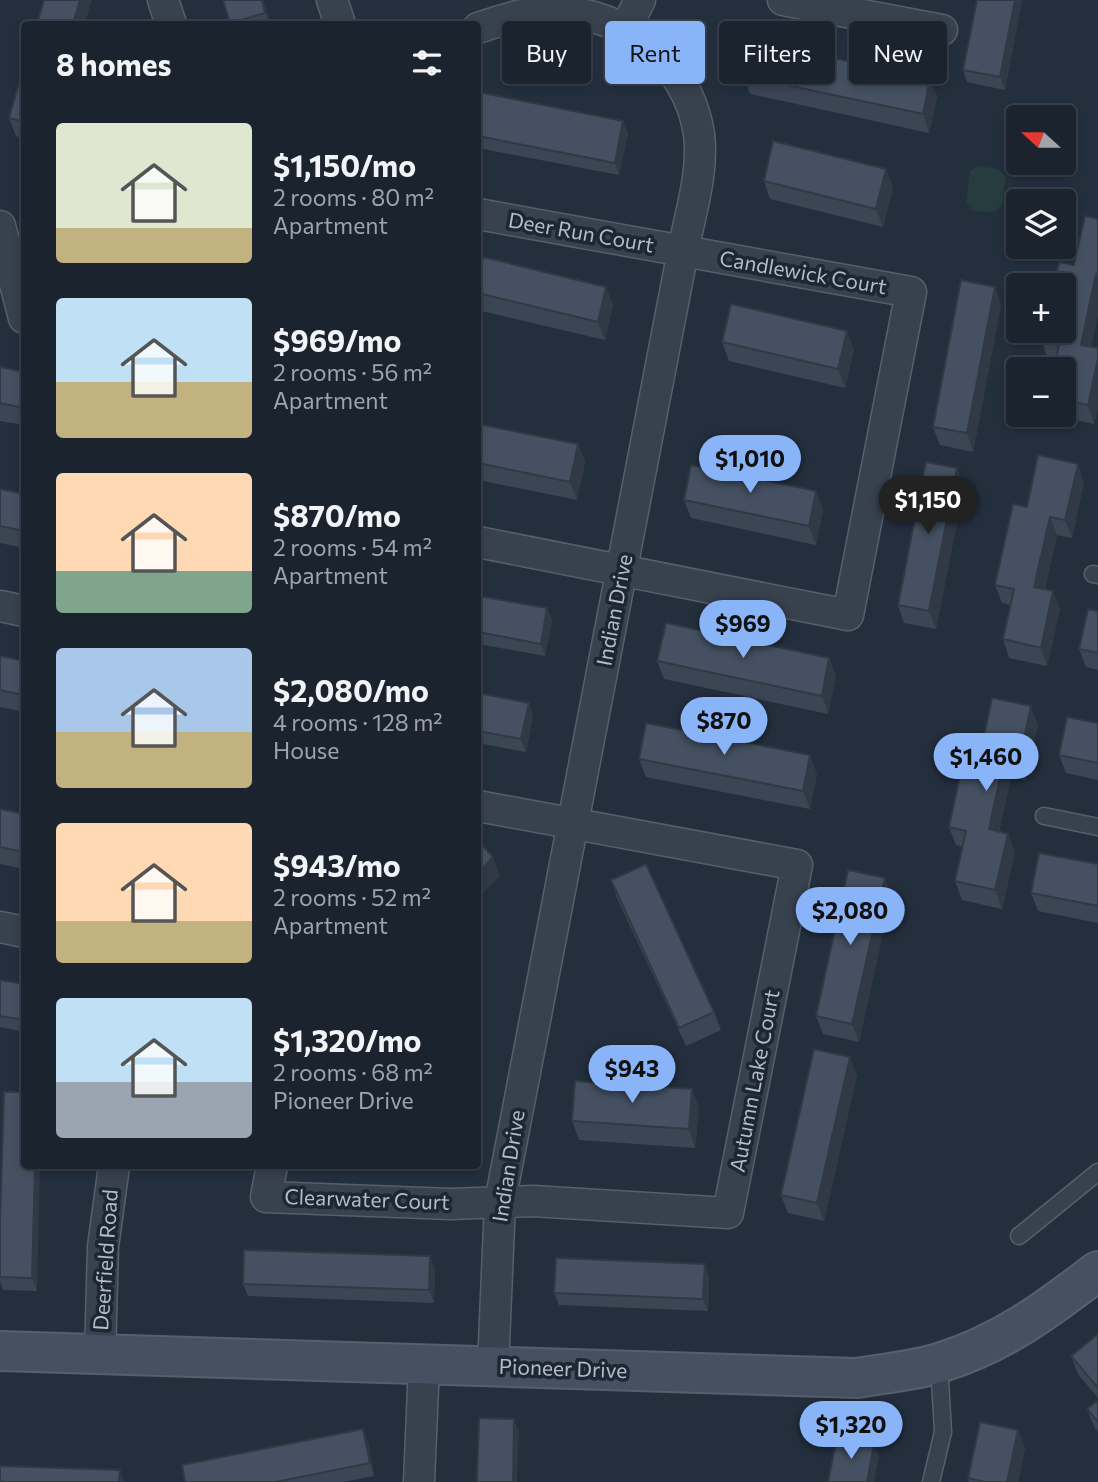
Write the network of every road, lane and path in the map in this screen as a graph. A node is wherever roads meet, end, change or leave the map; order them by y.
1 (163, 0) edge
2 (332, 0) edge
3 (640, 0) edge
4 (783, 0) edge
5 (170, 21) edge
6 (339, 21) edge
7 (607, 21) edge
8 (629, 21) edge
9 (894, 21) edge
10 (481, 27) edge
11 (680, 84) edge
12 (481, 215) edge
13 (0, 226) edge
14 (683, 251) junction
15 (21, 306) edge
16 (481, 543) edge
17 (623, 570) junction
18 (0, 607) edge
19 (21, 610) edge
20 (481, 807) edge
21 (1044, 816) dead end
22 (573, 825) junction
23 (1098, 827) edge
24 (0, 927) edge
25 (21, 931) edge
26 (114, 1169) edge
27 (271, 1169) edge
28 (1098, 1172) edge
29 (500, 1202) junction
30 (1019, 1236) dead end
31 (1098, 1271) edge
32 (0, 1351) edge
33 (100, 1354) junction
34 (939, 1363) junction
35 (424, 1365) junction
36 (493, 1367) junction
37 (419, 1482) edge
38 (931, 1482) edge

1 - 5 street
2 - 6 street
3 - 8 street
4 - 9 street
7 - 10 street, Indian Drive
11 - 14 street, Indian Drive
12 - 14 street, Deer Run Court
13 - 15 street
14 - 17 street, Indian Drive
14 - 17 street, Candlewick Court
16 - 17 street
17 - 22 street, Indian Drive
18 - 19 street
20 - 22 street
21 - 23 lane
22 - 29 street, Indian Drive
22 - 29 street, Autumn Lake Court
24 - 25 street
26 - 33 street, Deerfield Road
27 - 29 street, Clearwater Court
28 - 30 lane
29 - 36 street, Indian Drive
31 - 34 street, Pioneer Drive
32 - 33 street, Pioneer Drive
33 - 35 street, Pioneer Drive
34 - 36 street, Pioneer Drive
34 - 38 lane
35 - 36 street, Pioneer Drive
35 - 37 street

